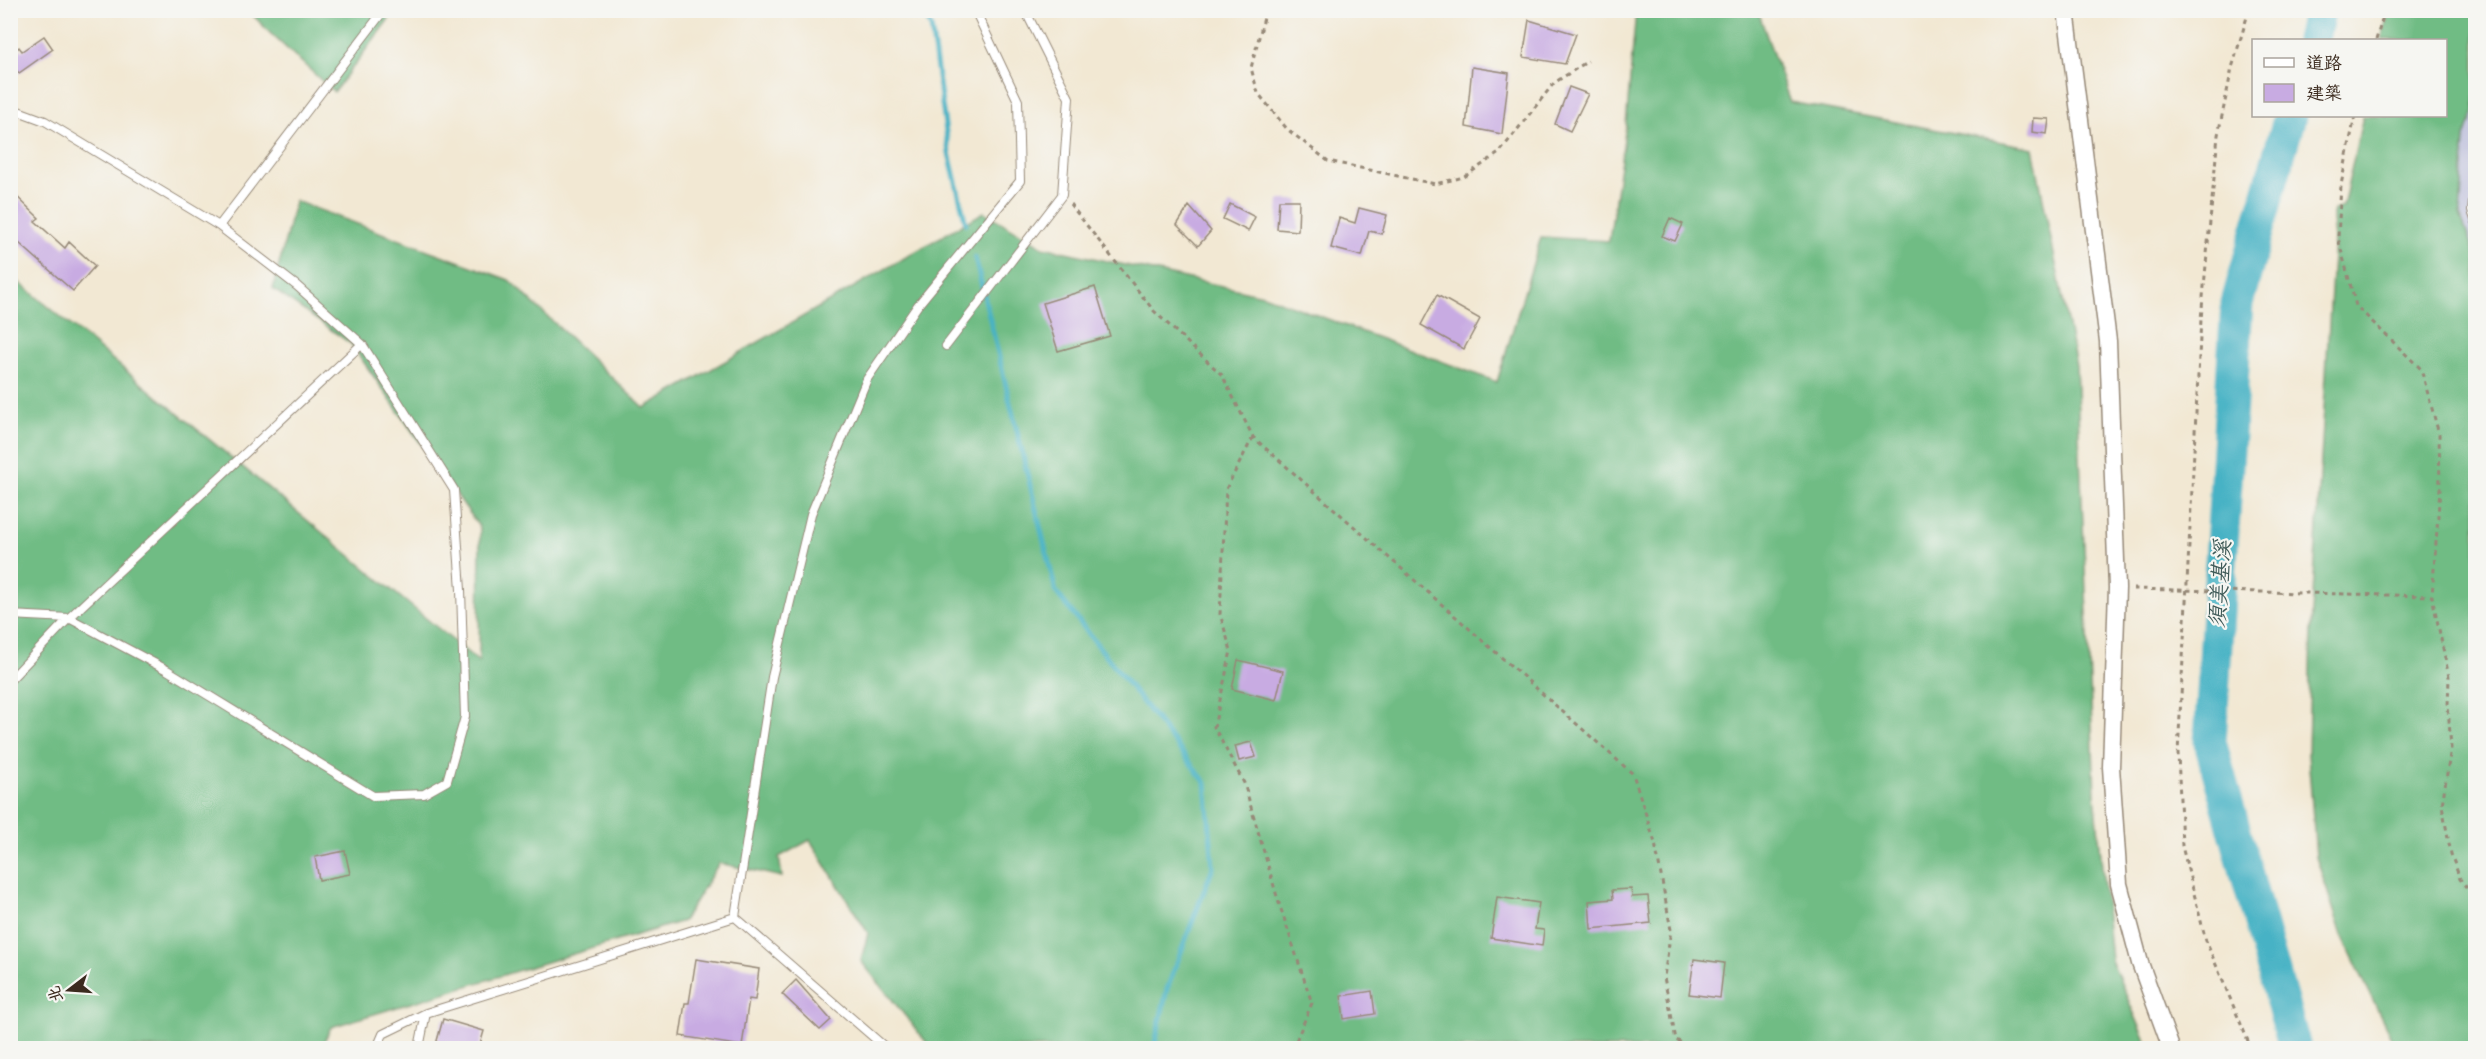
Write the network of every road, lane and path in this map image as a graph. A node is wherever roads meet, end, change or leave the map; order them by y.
1 (384, 10) edge
2 (975, 10) edge
3 (1025, 10) edge
4 (1266, 10) edge
5 (2066, 10) edge
6 (2249, 10) edge
7 (2385, 10) edge
8 (2376, 39) edge
9 (1588, 61) dead end
10 (10, 108) edge
11 (2355, 117) edge
12 (2475, 173) edge
13 (1062, 195) junction
14 (2475, 222) edge
15 (219, 226) junction
16 (362, 344) junction
17 (946, 346) dead end
18 (1253, 437) junction
19 (2117, 588) junction
20 (2187, 590) junction
21 (2432, 597) junction
22 (10, 615) edge
23 (69, 618) junction
24 (10, 680) edge
25 (2475, 900) edge
26 (735, 917) junction
27 (426, 1012) junction
28 (377, 1048) edge
29 (419, 1048) edge
30 (886, 1048) edge
31 (1293, 1048) edge
32 (1692, 1048) edge
33 (2170, 1048) edge
34 (2251, 1048) edge

1 - 15 lane
2 - 26 lane
3 - 13 lane
4 - 9 path
5 - 19 street
6 - 20 path
7 - 8 path
10 - 15 lane
11 - 21 path
12 - 14 lane
13 - 17 lane
13 - 18 path
15 - 16 lane
16 - 23 lane
16 - 23 lane
18 - 31 path
18 - 32 path
19 - 20 path
19 - 33 street
20 - 21 path
20 - 34 path
21 - 25 path
22 - 23 lane
23 - 24 lane
26 - 27 lane
26 - 30 lane
27 - 28 lane
27 - 29 lane

